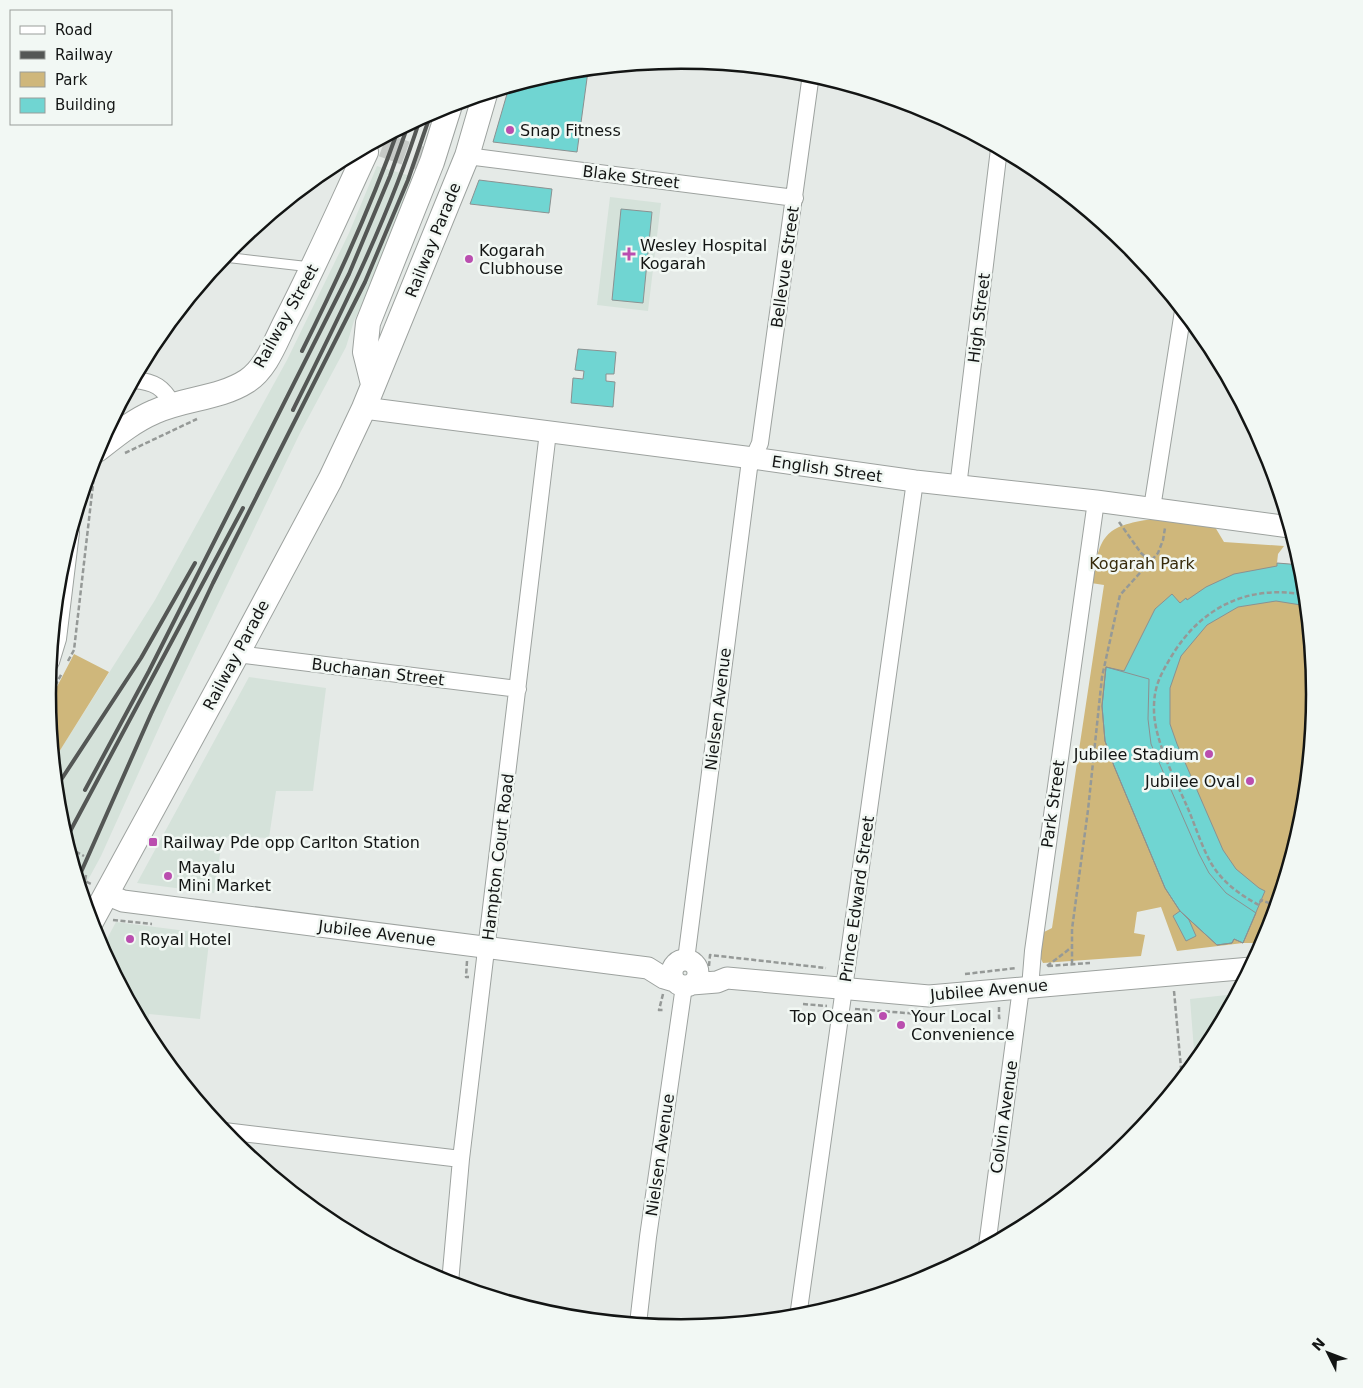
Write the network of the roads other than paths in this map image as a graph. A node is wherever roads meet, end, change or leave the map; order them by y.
1 (810, 83) edge
2 (483, 101) edge
3 (446, 115) edge
4 (371, 152) edge
5 (467, 156) junction
6 (999, 156) edge
7 (794, 198) junction
8 (233, 258) edge
9 (314, 267) junction
10 (1182, 319) edge
11 (140, 381) edge
12 (373, 384) junction
13 (173, 405) junction
14 (364, 408) junction
15 (548, 432) junction
16 (111, 439) edge
17 (753, 458) junction
18 (915, 482) junction
19 (958, 486) junction
20 (1100, 501) junction
21 (1159, 509) junction
22 (1283, 525) edge
23 (238, 654) junction
24 (518, 690) junction
25 (106, 894) junction
26 (102, 921) edge
27 (487, 947) junction
28 (1243, 969) edge
29 (685, 973) junction
30 (846, 979) junction
31 (1027, 981) junction
32 (236, 1132) edge
33 (461, 1158) junction
34 (988, 1238) edge
35 (451, 1275) edge
36 (799, 1308) edge
37 (639, 1318) edge

1 - 7 street, Bellevue Street
2 - 5 main road, Railway Parade
3 - 12 main road, Railway Parade
4 - 9 main road, Railway Street
5 - 7 street, Blake Street
5 - 12 main road, Railway Parade
6 - 19 street, High Street
7 - 17 street, Bellevue Street
8 - 9 lane
9 - 13 main road, Railway Street
10 - 21 street
11 - 13 street
12 - 14 main road, Railway Parade
13 - 16 main road, Railway Street
14 - 15 street, English Street
14 - 23 main road, Railway Parade
15 - 17 street, English Street
15 - 24 street, Hampton Court Road
17 - 18 street, English Street
17 - 29 street, Nielsen Avenue
18 - 19 street, English Street
18 - 30 street, Prince Edward Street
19 - 20 street, English Street
20 - 21 street, English Street
20 - 31 street, Park Street
21 - 22 street, English Street
23 - 24 street, Buchanan Street
23 - 25 main road, Railway Parade
24 - 27 street, Hampton Court Road
25 - 26 main road, Railway Parade
25 - 27 street, Jubilee Avenue
27 - 29 street, Jubilee Avenue
27 - 33 street, Hampton Court Road
28 - 31 street, Jubilee Avenue
29 - 30 street, Jubilee Avenue
29 - 37 street, Nielsen Avenue
30 - 31 street, Jubilee Avenue
30 - 36 street, Prince Edward Street
31 - 34 street, Colvin Avenue
32 - 33 street
33 - 35 street, Hampton Court Road

